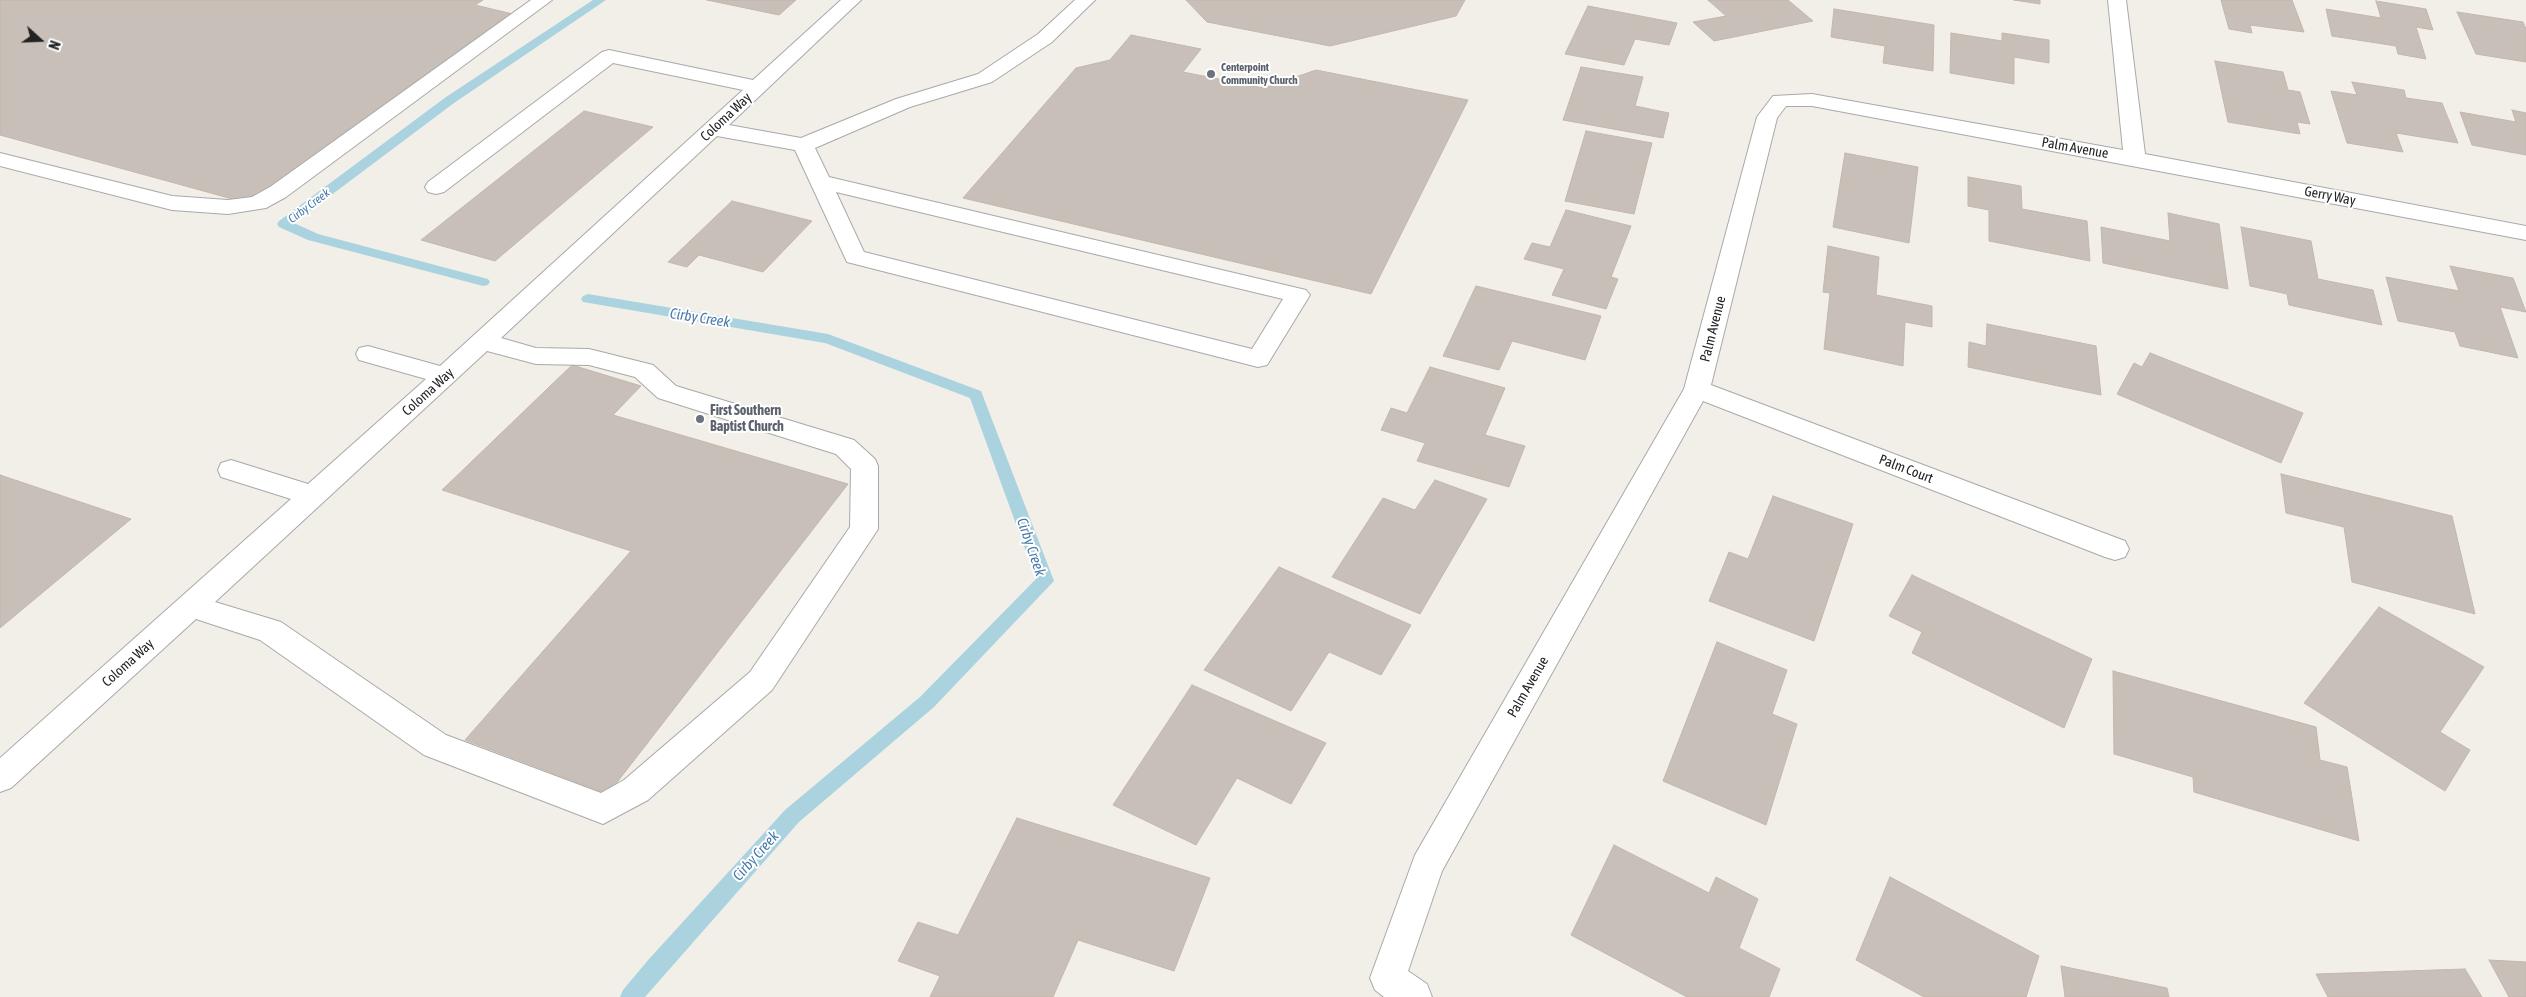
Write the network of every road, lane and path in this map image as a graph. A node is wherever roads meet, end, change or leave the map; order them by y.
1 (543, 0) edge
2 (852, 0) edge
3 (1086, 0) edge
4 (2117, 0) edge
5 (758, 87) junction
6 (713, 129) junction
7 (803, 145) junction
8 (0, 159) edge
9 (2135, 159) junction
10 (821, 182) junction
11 (436, 187) dead end
12 (2526, 233) edge
13 (482, 342) junction
14 (368, 354) dead end
15 (445, 376) junction
16 (1697, 389) junction
17 (230, 470) dead end
18 (314, 496) junction
19 (2115, 549) dead end
20 (192, 606) junction
21 (0, 778) edge
22 (1414, 997) edge

1 - 8 street
2 - 5 street, Coloma Way
3 - 7 street
4 - 9 street
5 - 6 street, Coloma Way
5 - 11 street
6 - 7 street
6 - 13 street, Coloma Way
7 - 10 street
9 - 12 street, Gerry Way
9 - 16 street, Palm Avenue
10 - 10 street
13 - 15 street, Coloma Way
13 - 20 street
14 - 15 street
15 - 18 street, Coloma Way
16 - 19 street, Palm Court
16 - 22 street, Palm Avenue
17 - 18 street
18 - 20 street, Coloma Way
20 - 21 street, Coloma Way

